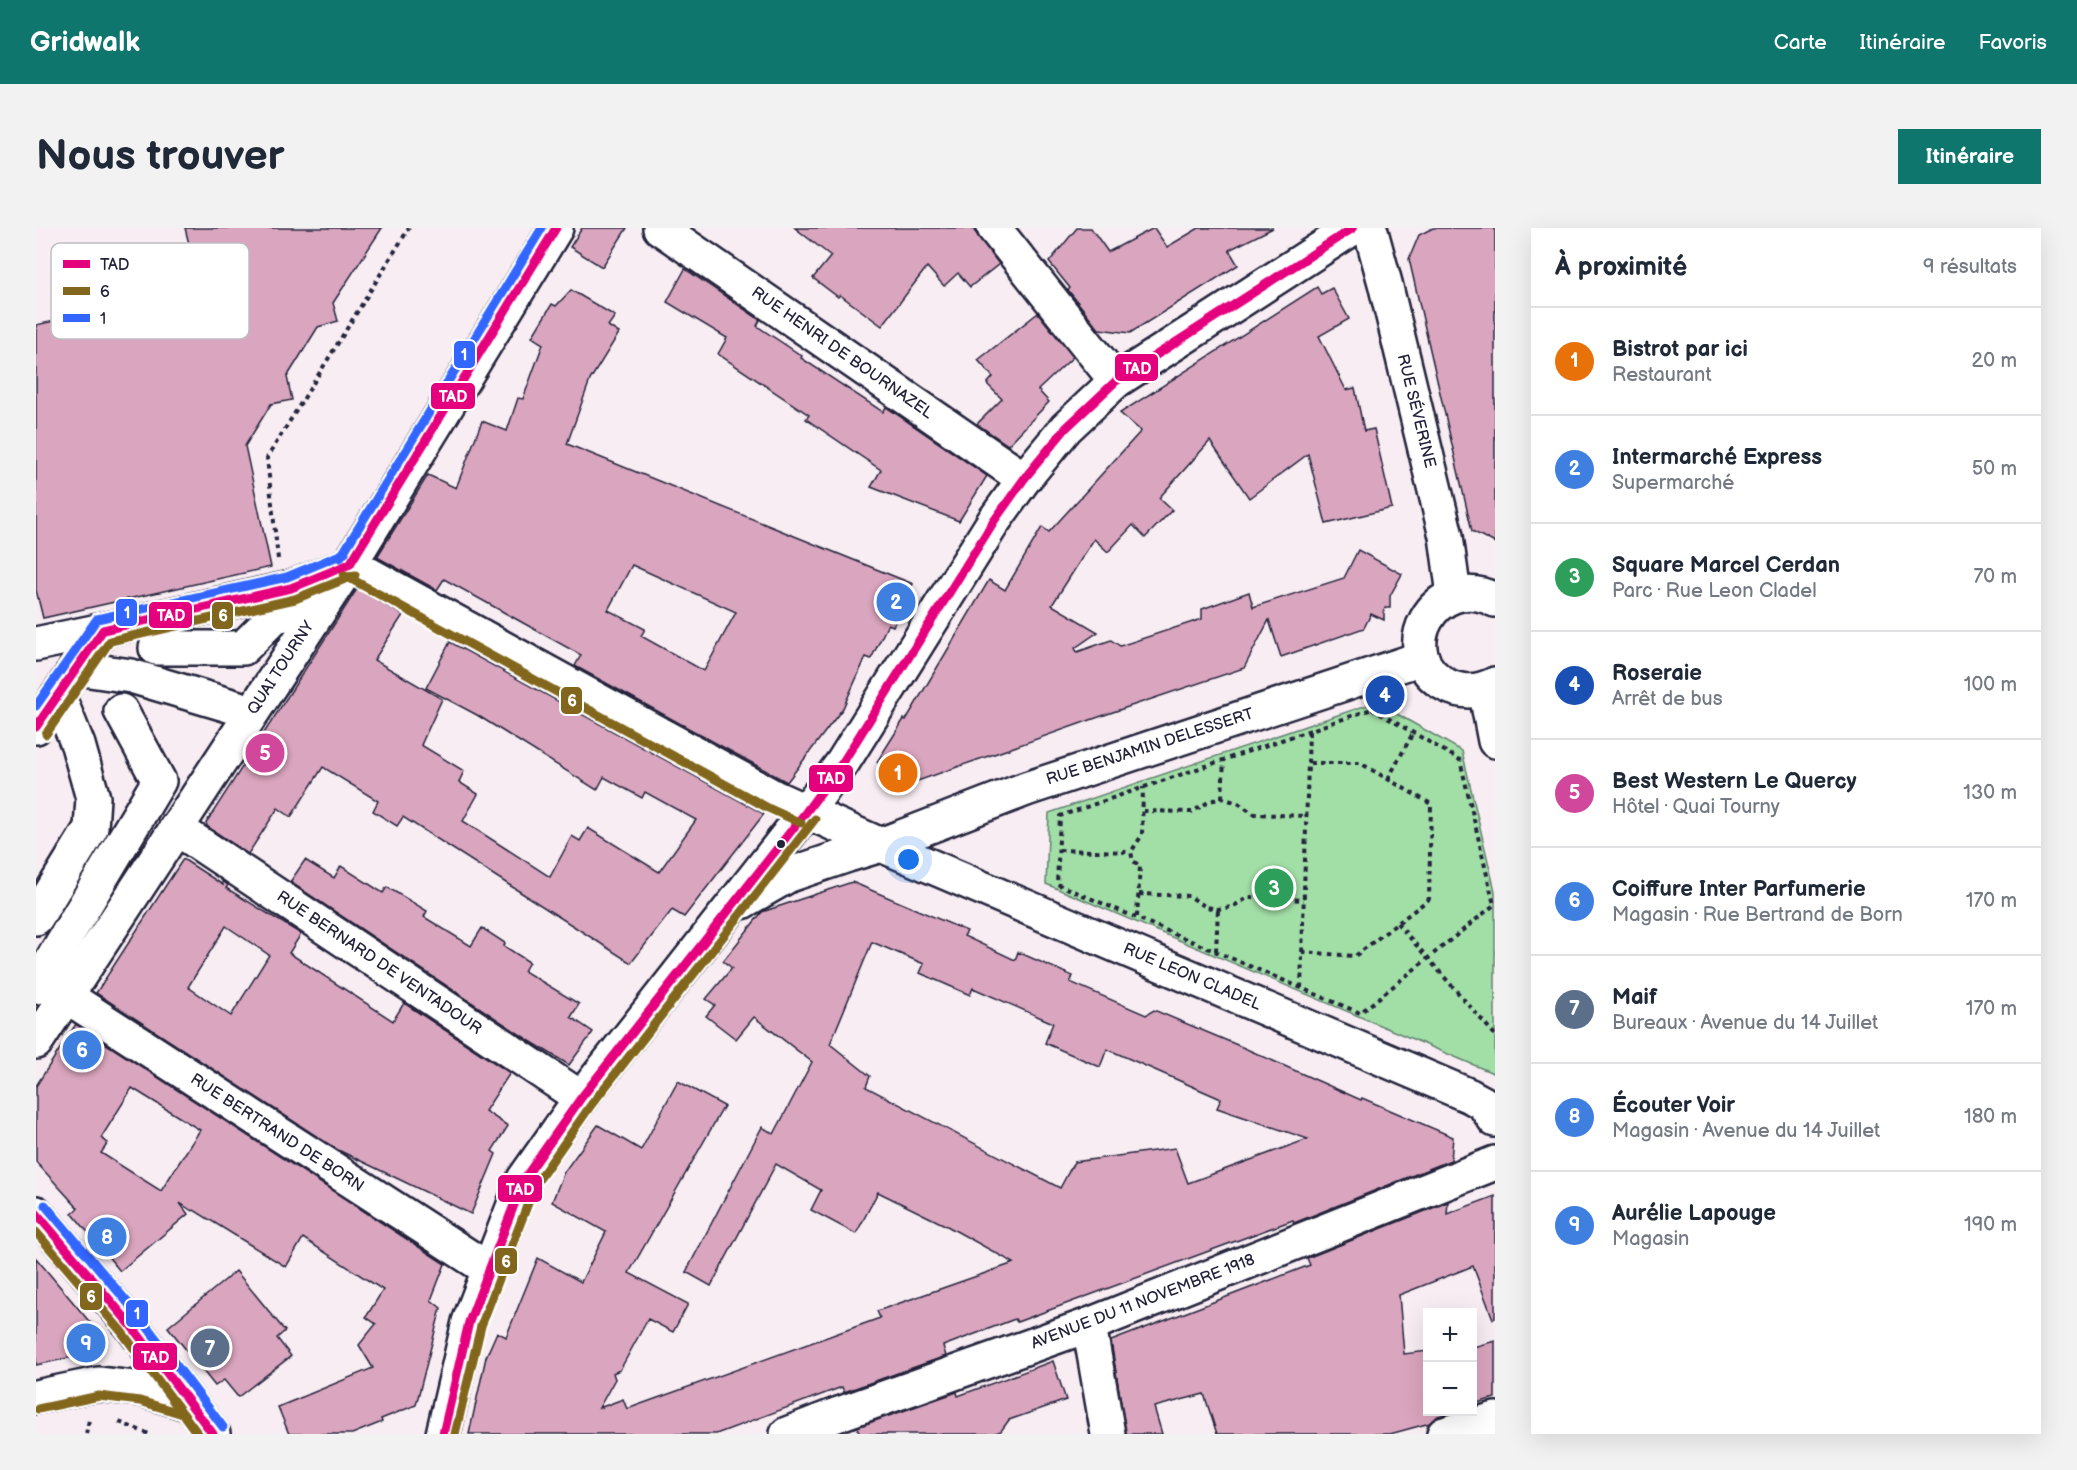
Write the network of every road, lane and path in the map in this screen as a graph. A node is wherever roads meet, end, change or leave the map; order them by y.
1 (409, 228) edge
2 (556, 228) edge
3 (660, 228) edge
4 (993, 228) edge
5 (1353, 228) edge
6 (1370, 228) edge
7 (1116, 381) junction
8 (1024, 478) junction
9 (278, 561) dead end
10 (350, 564) junction
11 (1454, 595) junction
12 (1495, 600) edge
13 (322, 606) junction
14 (103, 630) junction
15 (36, 644) edge
16 (156, 648) dead end
17 (1422, 658) junction
18 (76, 668) junction
19 (1490, 686) edge
20 (58, 695) junction
21 (121, 711) dead end
22 (252, 712) junction
23 (36, 727) edge
24 (1309, 731) junction
25 (1413, 733) junction
26 (1495, 741) edge
27 (1224, 759) junction
28 (1308, 763) junction
29 (1388, 779) junction
30 (1143, 787) junction
31 (1222, 798) junction
32 (1143, 811) junction
33 (806, 812) junction
34 (1306, 816) junction
35 (176, 828) junction
36 (881, 845) junction
37 (1059, 850) junction
38 (1131, 852) junction
39 (1139, 894) junction
40 (1304, 900) junction
41 (1218, 909) junction
42 (727, 911) junction
43 (36, 918) edge
44 (1137, 918) junction
45 (1397, 923) junction
46 (1216, 951) junction
47 (1302, 952) junction
48 (1428, 958) junction
49 (36, 987) edge
50 (1301, 988) junction
51 (66, 996) junction
52 (1495, 1035) edge
53 (36, 1042) edge
54 (581, 1098) junction
55 (1495, 1120) edge
56 (1495, 1163) edge
57 (36, 1212) edge
58 (488, 1269) junction
59 (1089, 1325) junction
60 (36, 1397) edge
61 (190, 1404) junction
62 (97, 1419) dead end
63 (1495, 1419) edge
64 (80, 1421) dead end
65 (116, 1422) dead end
66 (842, 1424) edge
67 (149, 1434) edge
68 (213, 1434) edge
69 (443, 1434) edge
70 (788, 1434) edge
71 (1108, 1434) edge
72 (1444, 1434) edge

1 - 9 path
2 - 10 street, QUAI TOURNY
3 - 8 street, RUE HENRI DE BOURNAZEL
4 - 7 street
5 - 7 street
6 - 11 street, RUE SÉVERINE
7 - 8 street
8 - 33 street
10 - 13 street, QUAI TOURNY
10 - 14 street
10 - 33 street, RUE LEON CLADEL
11 - 12 street
11 - 17 street
13 - 16 street
13 - 22 street, QUAI TOURNY
14 - 15 street
14 - 18 street
17 - 19 street
17 - 36 street, RUE BENJAMIN DELESSERT
18 - 20 street
18 - 22 street
19 - 26 street
20 - 23 street
20 - 43 street
21 - 49 street
22 - 35 street, QUAI TOURNY
24 - 25 path
24 - 27 path
24 - 28 path
25 - 29 path
25 - 48 path
27 - 30 path
27 - 31 path
28 - 29 path
28 - 34 path
29 - 45 path
30 - 32 path
30 - 37 path
31 - 32 path
31 - 34 path
32 - 38 path
33 - 36 street, RUE LEON CLADEL
33 - 42 street
34 - 40 path
35 - 51 street, QUAI TOURNY
35 - 54 street, RUE BERNARD DE VENTADOUR
36 - 42 street, RUE BENJAMIN DELESSERT
36 - 55 street, RUE LEON CLADEL
37 - 38 path
37 - 44 path
38 - 39 path
39 - 41 path
39 - 44 path
40 - 41 path
40 - 47 path
41 - 46 path
42 - 54 street
44 - 46 path
45 - 47 path
45 - 48 path
46 - 50 path
47 - 50 path
48 - 50 path
48 - 52 path
51 - 53 street, QUAI TOURNY
51 - 58 street, RUE BERTRAND DE BORN
54 - 58 street
56 - 59 street, AVENUE DU 11 NOVEMBRE 1918
57 - 61 street
58 - 69 street
59 - 66 street, AVENUE DU 11 NOVEMBRE 1918
59 - 71 street
60 - 61 street
61 - 68 street
62 - 64 path
63 - 72 street
65 - 67 path
66 - 70 street, AVENUE DU 11 NOVEMBRE 1918

